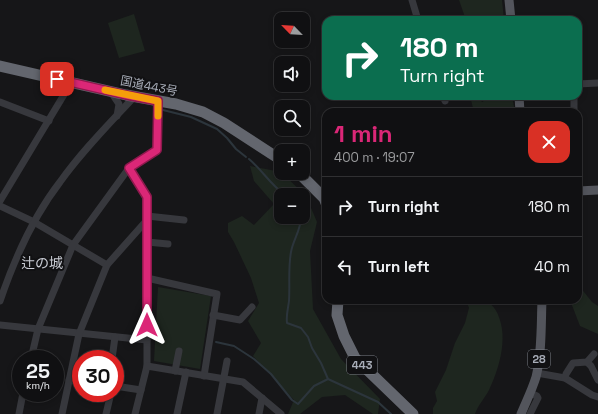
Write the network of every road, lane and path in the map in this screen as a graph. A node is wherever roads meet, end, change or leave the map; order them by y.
1 (412, 0) edge
2 (509, 0) edge
3 (417, 16) edge
4 (511, 16) edge
5 (0, 66) edge
6 (71, 83) junction
7 (598, 83) edge
8 (582, 84) edge
9 (111, 92) junction
10 (134, 97) junction
11 (158, 101) junction
12 (1, 105) edge
13 (116, 116) junction
14 (49, 121) junction
15 (274, 155) edge
16 (129, 168) junction
17 (305, 180) edge
18 (598, 190) edge
19 (582, 191) edge
20 (322, 196) edge
21 (0, 201) edge
22 (0, 206) edge
23 (147, 218) junction
24 (184, 220) dead end
25 (34, 222) junction
26 (147, 242) junction
27 (168, 244) dead end
28 (73, 245) junction
29 (107, 265) junction
30 (147, 278) junction
31 (0, 301) edge
32 (338, 304) edge
33 (542, 304) edge
34 (252, 307) dead end
35 (213, 315) junction
36 (0, 325) edge
37 (38, 329) junction
38 (79, 334) junction
39 (114, 337) junction
40 (147, 340) junction
41 (33, 350) edge
42 (113, 350) edge
43 (179, 351) dead end
44 (594, 354) dead end
45 (228, 361) dead end
46 (587, 362) junction
47 (147, 366) junction
48 (175, 371) junction
49 (186, 372) junction
50 (536, 373) junction
51 (204, 376) junction
52 (565, 378) junction
53 (224, 379) junction
54 (68, 380) junction
55 (598, 380) edge
56 (72, 381) edge
57 (124, 387) edge
58 (141, 390) junction
59 (530, 394) junction
60 (262, 398) junction
61 (598, 399) edge
62 (21, 402) edge
63 (108, 402) edge
64 (19, 414) edge
65 (62, 414) edge
66 (106, 414) edge
67 (135, 414) edge
68 (177, 414) edge
69 (217, 414) edge
70 (259, 414) edge
71 (281, 414) edge
72 (413, 414) edge
73 (521, 414) edge
74 (530, 414) edge

1 - 3 street
2 - 4 main road
5 - 6 highway, 国道443号
6 - 9 highway, 国道443号
6 - 14 street
7 - 8 street
9 - 10 highway, 国道443号
9 - 13 street
10 - 11 highway, 国道443号
10 - 13 street
11 - 15 highway, 国道443号
11 - 16 street
12 - 14 street
13 - 25 street
14 - 21 street
16 - 23 street
16 - 28 street
17 - 20 highway
18 - 19 main road
22 - 25 street
23 - 24 street
23 - 26 street
23 - 29 street
25 - 28 street
25 - 31 street
26 - 27 street
26 - 30 street
28 - 29 street
28 - 37 street
29 - 38 street
30 - 35 street
30 - 40 street
32 - 72 highway, 443
33 - 50 main road, 28
34 - 35 street
35 - 51 street
36 - 37 street
37 - 38 street
37 - 41 street
38 - 39 street
38 - 54 street
39 - 40 street
39 - 42 street
40 - 47 street
43 - 48 street
44 - 46 street
45 - 53 street
46 - 52 street
46 - 55 street
47 - 48 street
47 - 58 street
48 - 49 street
49 - 51 street
49 - 68 street
50 - 52 street
50 - 59 main road, 28
51 - 53 street
52 - 61 street
53 - 60 street
53 - 69 street
54 - 56 street
54 - 65 street
57 - 58 street
58 - 67 street
59 - 73 main road, 28
59 - 74 street
60 - 70 street
60 - 71 street
62 - 64 street
63 - 66 street

